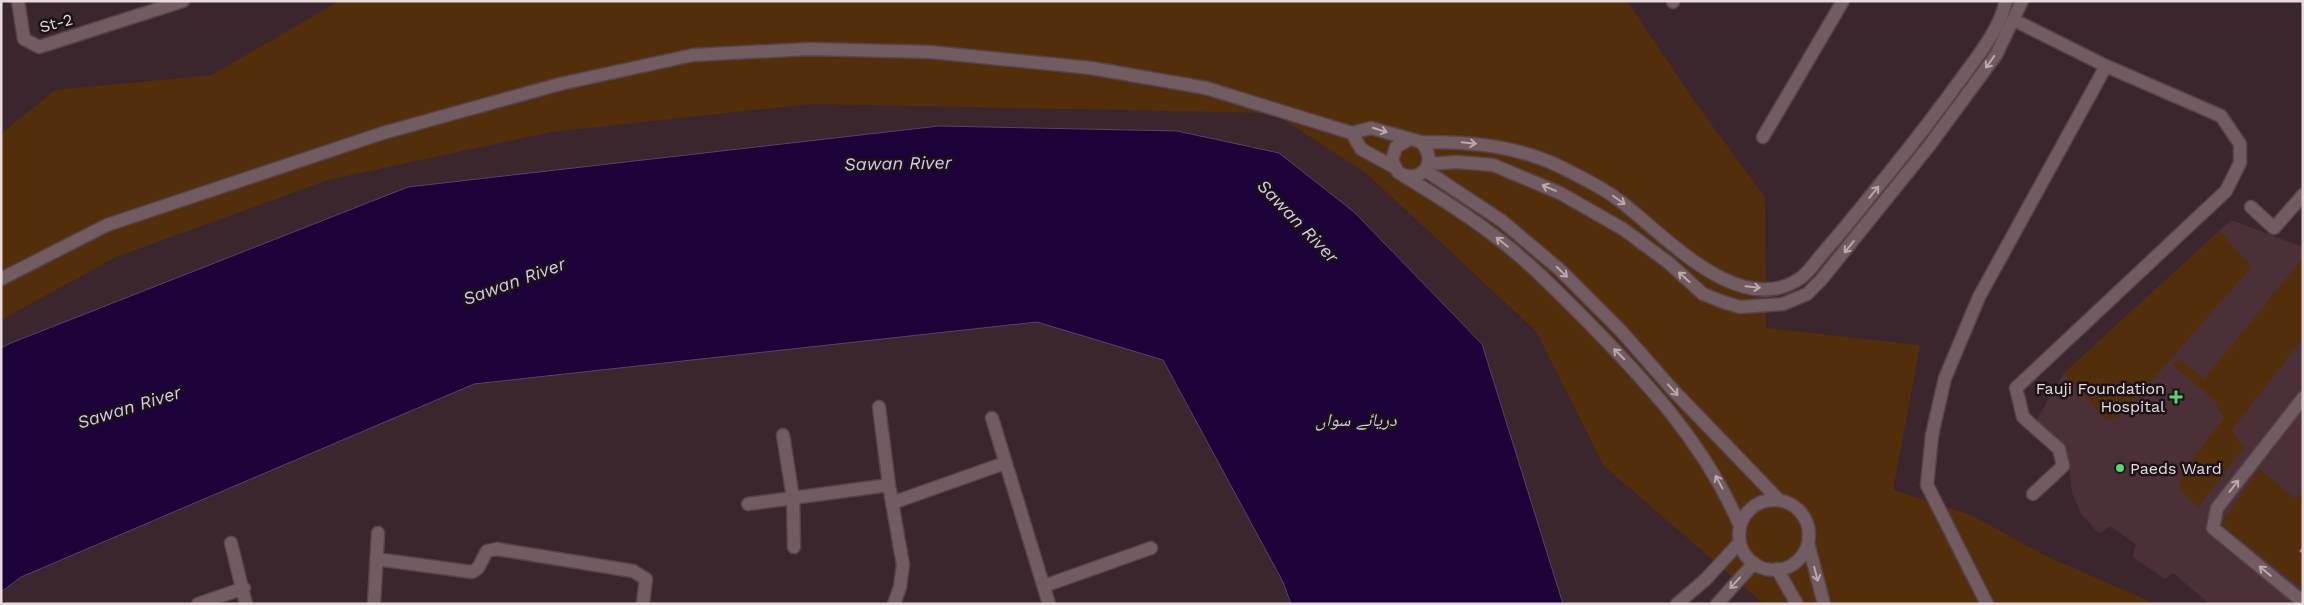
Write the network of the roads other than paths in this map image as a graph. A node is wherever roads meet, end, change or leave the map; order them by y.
1 (18, 1) edge
2 (183, 1) edge
3 (1843, 1) edge
4 (2006, 1) edge
5 (2022, 1) edge
6 (2014, 20) junction
7 (2106, 66) junction
8 (1352, 133) junction
9 (1763, 138) dead end
10 (1408, 140) junction
11 (1421, 142) junction
12 (1426, 167) junction
13 (1398, 171) junction
14 (2303, 195) edge
15 (2251, 208) dead end
16 (1, 279) edge
17 (2303, 398) edge
18 (879, 407) dead end
19 (992, 418) dead end
20 (784, 435) dead end
21 (1005, 463) junction
22 (889, 486) junction
23 (2033, 494) dead end
24 (793, 498) junction
25 (1779, 500) junction
26 (892, 503) junction
27 (748, 504) dead end
28 (1740, 526) junction
29 (378, 533) dead end
30 (1740, 542) junction
31 (231, 543) dead end
32 (1808, 544) junction
33 (794, 547) dead end
34 (1151, 548) dead end
35 (376, 560) junction
36 (1754, 563) junction
37 (1777, 570) junction
38 (1044, 586) junction
39 (244, 588) junction
40 (2303, 602) edge
41 (198, 604) edge
42 (246, 604) edge
43 (374, 604) edge
44 (643, 604) edge
45 (894, 604) edge
46 (1049, 604) edge
47 (1676, 604) edge
48 (1717, 604) edge
49 (1798, 604) edge
50 (1824, 604) edge
51 (1986, 604) edge

1 - 2 main road, St-2
3 - 9 main road
11 -> 4 main road
5 - 6 main road
6 - 7 main road
6 -> 12 main road
7 - 23 main road
7 - 51 main road
8 -> 10 main road
8 - 13 main road
8 - 16 main road
10 - 11 main road
10 - 13 main road
11 - 12 main road
12 - 13 main road
12 -> 25 main road
28 -> 13 main road
14 - 15 main road
40 -> 17 main road
18 - 22 main road
19 - 21 main road
20 - 24 main road
21 - 26 main road
21 - 38 main road
22 - 24 main road
22 - 26 main road
24 - 27 main road
24 - 33 main road
25 - 28 main road
25 - 32 main road
26 - 45 main road
28 - 30 main road
29 - 35 main road
30 - 36 main road
30 - 47 main road
31 - 39 main road
32 - 37 main road
32 -> 50 main road
34 - 38 main road
35 - 43 main road
35 - 44 main road
36 - 37 main road
36 -> 48 main road
37 - 49 main road
38 - 46 main road
39 - 41 main road
39 - 42 main road

